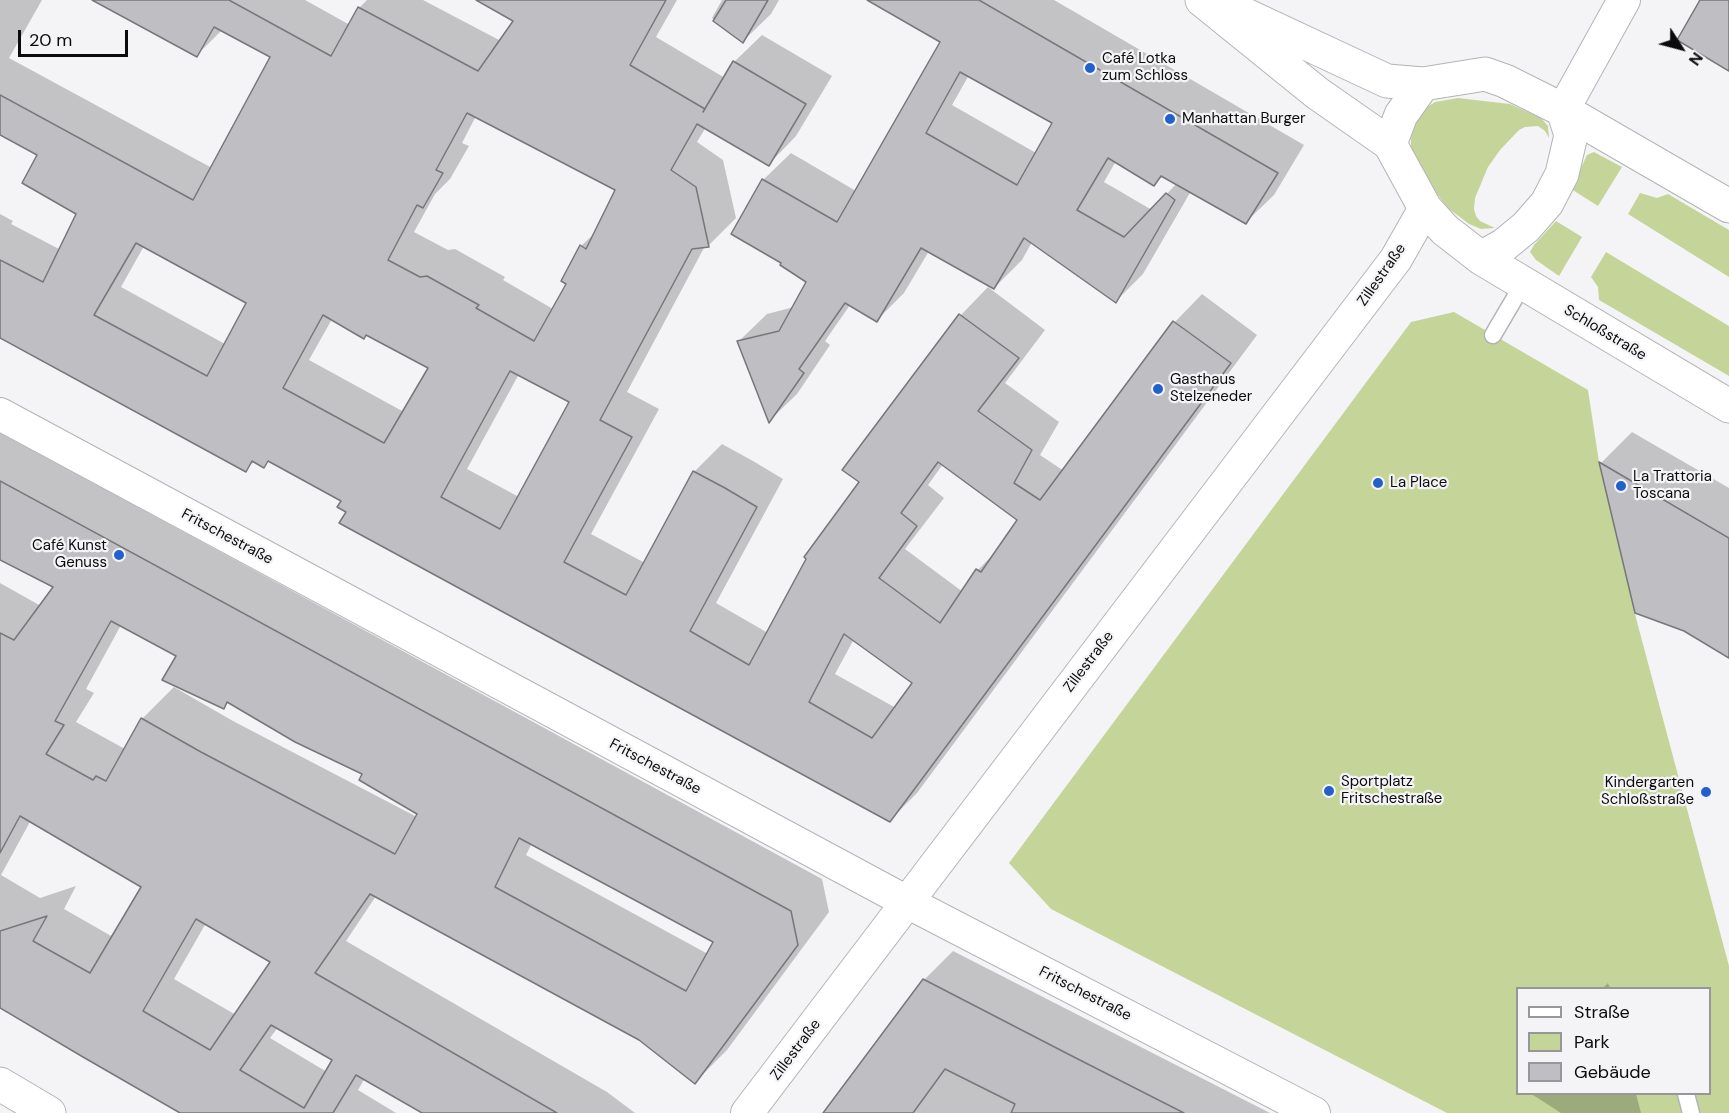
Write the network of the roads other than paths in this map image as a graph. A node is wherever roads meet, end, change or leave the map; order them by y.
1 (1202, 0) edge
2 (1212, 0) edge
3 (1624, 0) edge
4 (1423, 84) junction
5 (1563, 110) junction
6 (1390, 144) junction
7 (1729, 206) edge
8 (1425, 208) junction
9 (1481, 258) junction
10 (1523, 284) junction
11 (1493, 335) dead end
12 (1729, 406) edge
13 (0, 414) edge
14 (908, 902) junction
15 (0, 1084) edge
16 (1686, 1095) edge
17 (49, 1113) edge
18 (747, 1113) edge
19 (1314, 1113) edge
20 (1691, 1113) edge

1 - 6 street, Schloßstraße
2 - 4 street
3 - 5 street
4 - 5 street
4 - 6 street
5 - 7 street
5 - 9 street
6 - 8 street, Schloßstraße
8 - 9 street, Schloßstraße
8 - 14 street, Zillestraße
9 - 10 street, Schloßstraße
10 - 11 lane
10 - 12 street, Schloßstraße
13 - 14 street, Fritschestraße
14 - 18 street, Zillestraße
14 - 19 street, Fritschestraße
15 - 17 street
16 - 20 lane

